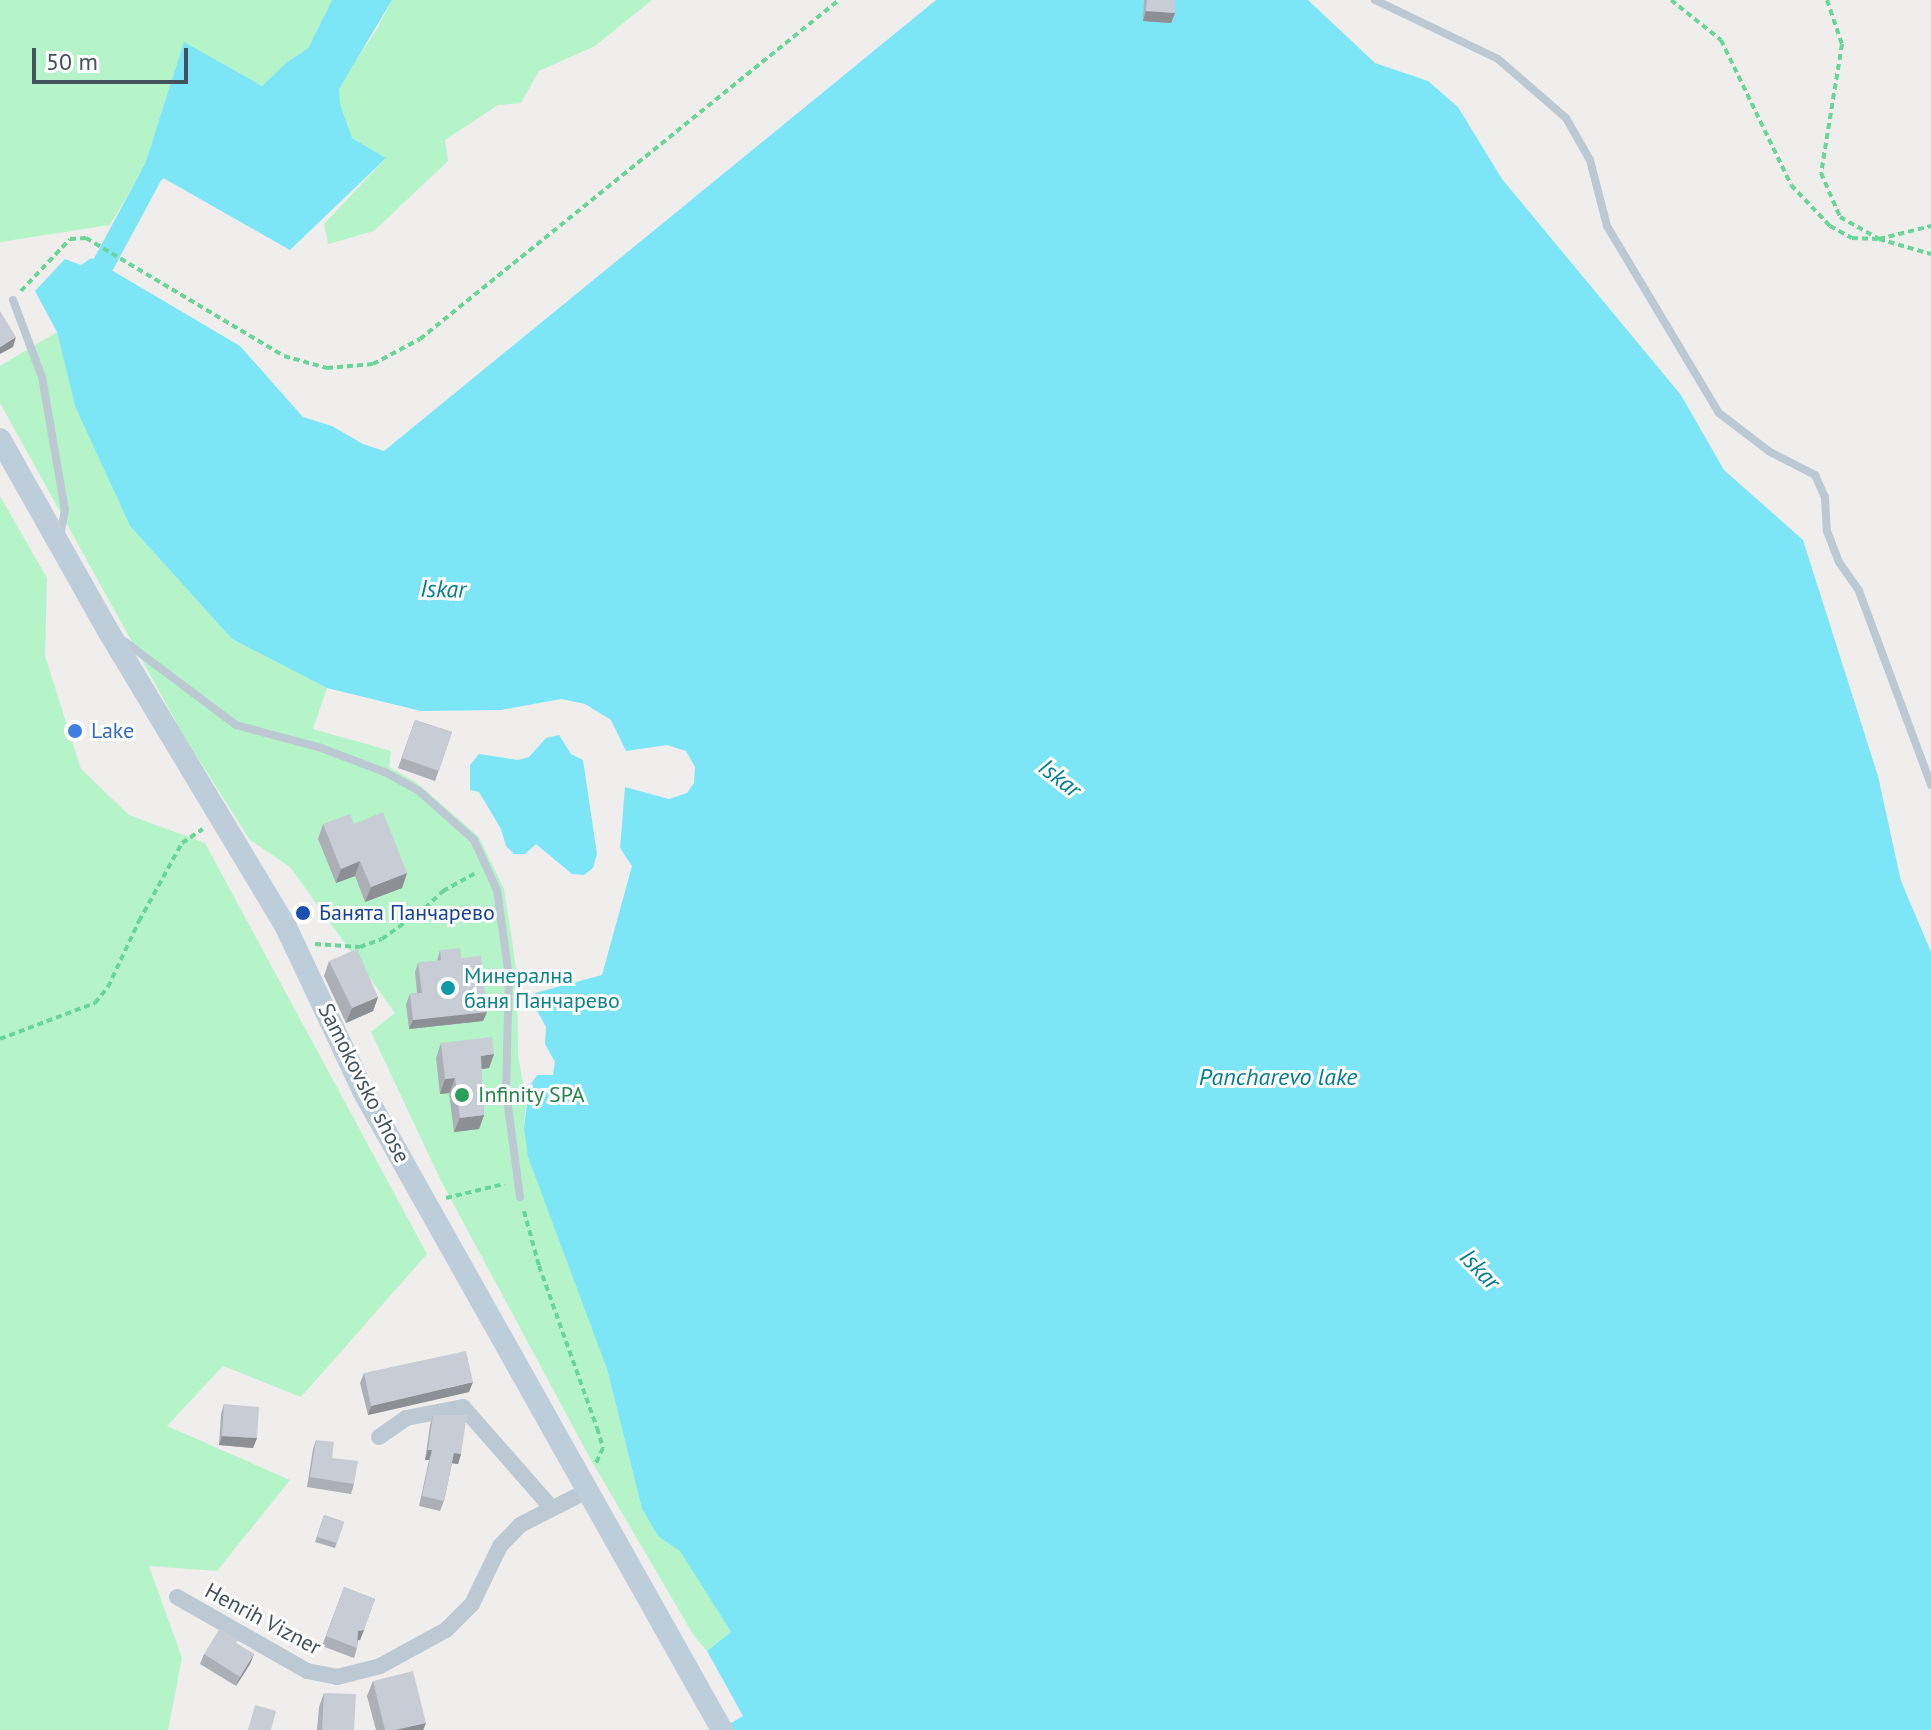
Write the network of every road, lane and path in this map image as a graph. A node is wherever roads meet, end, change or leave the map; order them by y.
1 (839, 0) edge
2 (1375, 0) edge
3 (1671, 0) edge
4 (1827, 0) edge
5 (1931, 226) edge
6 (1879, 239) junction
7 (1931, 254) edge
8 (13, 300) joint
9 (0, 439) edge
10 (58, 544) junction
11 (107, 629) junction
12 (1931, 785) edge
13 (182, 843) dead end
14 (487, 869) junction
15 (293, 942) junction
16 (0, 1039) edge
17 (518, 1181) junction
18 (520, 1197) joint
19 (428, 1203) junction
20 (379, 1437) dead end
21 (585, 1481) junction
22 (551, 1507) junction
23 (177, 1597) dead end
24 (720, 1726) edge

1 - 8 path
2 - 12 lane
3 - 6 path
4 - 6 path
5 - 6 path
6 - 7 path
8 - 10 lane
9 - 10 main road, Samokovsko shose
10 - 11 main road, Samokovsko shose
11 - 14 lane
11 - 15 main road, Samokovsko shose
13 - 16 path
14 - 15 path
14 - 17 lane
15 - 19 main road, Samokovsko shose
17 - 18 lane
17 - 19 path
18 - 21 path
19 - 21 main road, Samokovsko shose
20 - 22 street
21 - 22 street, Henrih Vizner
21 - 24 main road, Samokovsko shose
22 - 23 street, Henrih Vizner

